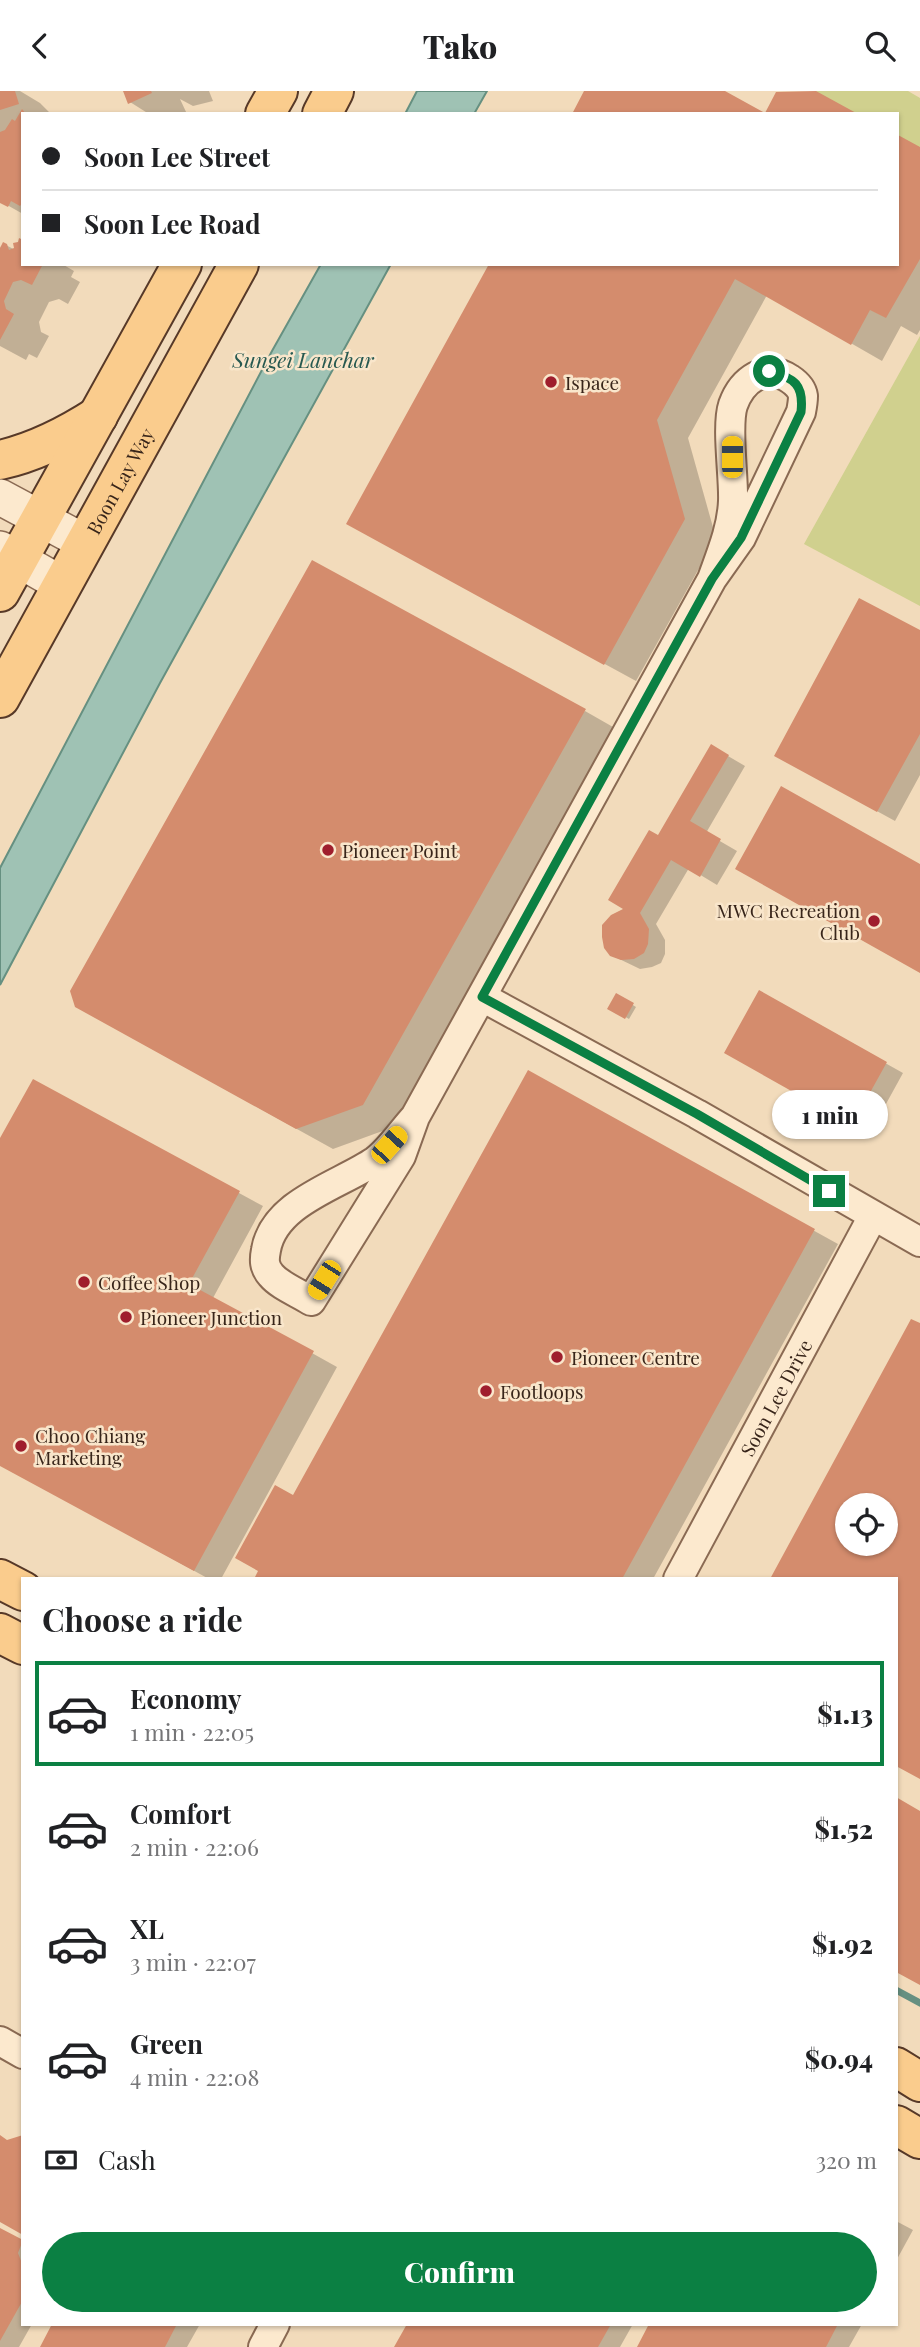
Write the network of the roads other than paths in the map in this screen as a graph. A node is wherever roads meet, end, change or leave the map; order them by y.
1 (278, 91) edge
2 (334, 91) edge
3 (266, 112) edge
4 (323, 112) edge
5 (181, 266) edge
6 (238, 266) edge
7 (98, 416) junction
8 (0, 460) edge
9 (0, 497) edge
10 (41, 518) junction
11 (86, 543) junction
12 (6, 567) edge
13 (712, 579) junction
14 (62, 585) junction
15 (0, 698) edge
16 (482, 997) junction
17 (415, 1117) junction
18 (873, 1216) junction
19 (920, 1242) edge
20 (679, 1577) edge
21 (0, 1579) edge
22 (21, 1590) edge
23 (0, 1633) edge
24 (21, 1644) edge
25 (0, 2041) edge
26 (21, 2053) edge
27 (898, 2068) edge
28 (920, 2082) edge
29 (898, 2126) edge
30 (920, 2139) edge
31 (274, 2326) edge
32 (263, 2347) edge

1 - 3 main road
2 - 4 main road
5 - 7 main road
6 - 11 main road, Boon Lay Way
7 - 8 main road
7 - 10 main road
9 - 10 street
10 - 11 street
10 - 12 main road
11 - 14 main road, Boon Lay Way
12 - 14 street
13 - 13 street
13 - 16 street
14 - 15 main road, Boon Lay Way
16 - 17 street
16 - 18 street
17 - 17 street
18 - 19 street
18 - 20 street, Soon Lee Drive
21 - 22 main road
23 - 24 main road
25 - 26 street
27 - 28 main road
29 - 30 main road
31 - 32 street

